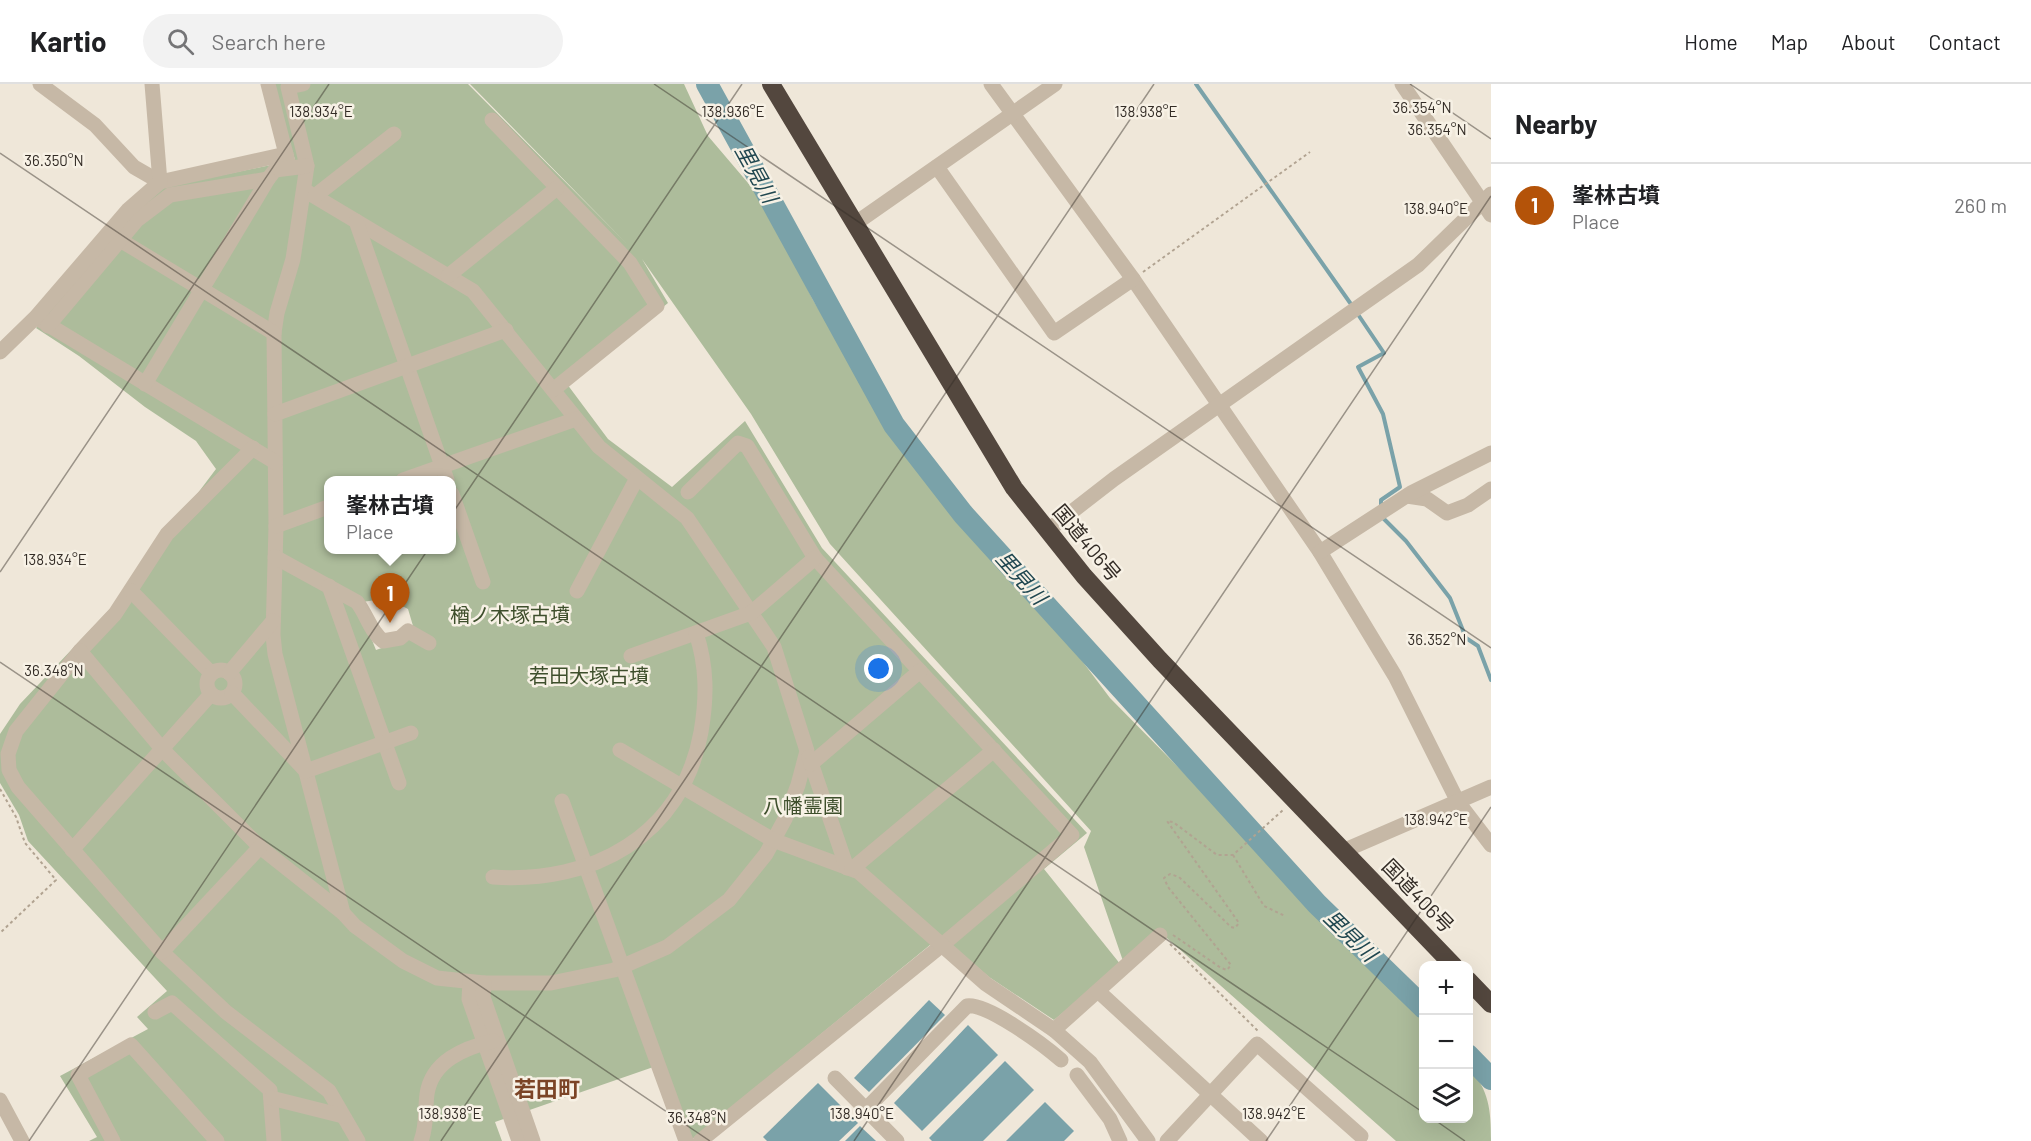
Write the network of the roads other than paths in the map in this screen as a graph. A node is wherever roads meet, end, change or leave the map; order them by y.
1 (40, 84) edge
2 (152, 84) edge
3 (268, 84) edge
4 (303, 84) edge
5 (771, 84) edge
6 (991, 84) edge
7 (1055, 84) edge
8 (1402, 84) edge
9 (1013, 114) junction
10 (492, 120) dead end
11 (394, 134) dead end
12 (288, 161) junction
13 (307, 166) junction
14 (937, 167) junction
15 (268, 179) junction
16 (160, 182) junction
17 (557, 188) junction
18 (309, 193) junction
19 (1488, 204) edge
20 (356, 221) junction
21 (856, 223) junction
22 (120, 240) junction
23 (448, 276) junction
24 (1133, 279) junction
25 (204, 289) junction
26 (42, 321) junction
27 (506, 330) junction
28 (274, 333) junction
29 (0, 352) edge
30 (407, 367) junction
31 (145, 384) junction
32 (553, 390) junction
33 (1220, 405) junction
34 (275, 414) junction
35 (576, 418) junction
36 (253, 448) junction
37 (1491, 453) edge
38 (275, 462) junction
39 (444, 474) edge
40 (637, 478) junction
41 (1491, 489) edge
42 (688, 492) dead end
43 (1407, 496) junction
44 (456, 505) edge
45 (324, 508) edge
46 (276, 526) junction
47 (1047, 531) junction
48 (1320, 552) junction
49 (275, 557) junction
50 (814, 558) junction
51 (483, 582) dead end
52 (329, 586) junction
53 (131, 591) junction
54 (577, 591) dead end
55 (751, 613) junction
56 (273, 621) junction
57 (696, 633) junction
58 (429, 643) dead end
59 (80, 651) junction
60 (631, 656) dead end
61 (920, 671) junction
62 (229, 672) junction
63 (211, 673) junction
64 (232, 693) junction
65 (211, 694) junction
66 (411, 733) dead end
67 (384, 743) junction
68 (163, 750) junction
69 (620, 750) dead end
70 (994, 750) junction
71 (809, 758) junction
72 (306, 771) junction
73 (399, 783) dead end
74 (683, 787) junction
75 (1491, 787) edge
76 (562, 801) dead end
77 (1458, 802) junction
78 (773, 840) junction
79 (1491, 845) edge
80 (260, 847) junction
81 (72, 850) junction
82 (1343, 851) junction
83 (585, 867) junction
84 (850, 868) junction
85 (493, 877) dead end
86 (343, 913) junction
87 (1160, 935) road end
88 (941, 946) junction
89 (162, 952) junction
90 (1449, 961) edge
91 (621, 967) junction
92 (477, 983) junction
93 (1473, 985) edge
94 (1098, 991) junction
95 (1491, 1004) edge
96 (155, 1012) dead end
97 (1054, 1030) junction
98 (491, 1041) junction
99 (1061, 1060) dead end
100 (1077, 1075) dead end
101 (835, 1078) dead end
102 (1209, 1094) junction
103 (271, 1098) junction
104 (0, 1100) edge
105 (866, 1109) junction
106 (343, 1116) junction
107 (1361, 1136) dead end
108 (22, 1141) edge
109 (113, 1141) edge
110 (218, 1141) edge
111 (274, 1141) edge
112 (358, 1141) edge
113 (421, 1141) edge
114 (519, 1141) edge
115 (533, 1141) edge
116 (686, 1141) edge
117 (700, 1141) edge
118 (897, 1141) edge
119 (1120, 1141) edge
120 (1148, 1141) edge
121 (1167, 1141) edge
122 (1261, 1141) edge

1 - 16 street
2 - 16 street
3 - 12 street
4 - 13 street
5 - 21 highway, 国道406号
6 - 9 street
7 - 9 street
8 - 19 street
9 - 14 street
9 - 24 street
10 - 17 street
11 - 18 street
12 - 13 street
12 - 15 street
12 - 16 street
13 - 18 street
14 - 21 street
14 - 24 street
15 - 22 street
15 - 25 street
16 - 26 street
17 - 23 street
17 - 32 street
18 - 20 street
18 - 28 street
19 - 33 street
20 - 23 street
20 - 30 street
21 - 47 highway, 国道406号
22 - 25 street
22 - 26 street
23 - 27 street
24 - 33 street
25 - 28 street
25 - 31 street
26 - 29 street
26 - 31 street
27 - 30 street
27 - 32 street
28 - 34 street
30 - 34 street
30 - 39 street
31 - 36 street
32 - 35 street
33 - 47 street
33 - 48 street
34 - 38 street
35 - 39 street
35 - 40 street
36 - 38 street
36 - 53 street
37 - 43 street
38 - 46 street
40 - 54 street
40 - 55 street
41 - 43 street
42 - 50 street
43 - 48 street
44 - 51 street
45 - 46 street
46 - 49 street
47 - 82 highway, 国道406号
48 - 77 street
49 - 52 street
49 - 56 street
50 - 55 street
50 - 61 street
52 - 58 street
52 - 67 street
53 - 59 street
53 - 63 street
55 - 57 street
55 - 71 street
56 - 62 street
56 - 72 street
57 - 60 street
57 - 74 street
59 - 68 street
59 - 81 street
61 - 70 street
61 - 71 street
62 - 63 street
62 - 64 street
63 - 65 street
64 - 65 street
64 - 72 street
65 - 68 street
66 - 67 street
67 - 72 street
67 - 73 street
68 - 80 street
68 - 81 street
69 - 74 street
70 - 84 street
70 - 88 street
71 - 78 street
71 - 84 street
72 - 86 street
74 - 78 street
74 - 83 street
75 - 77 street
76 - 83 street
77 - 79 street
77 - 82 street
78 - 84 street
78 - 91 street
80 - 86 street
80 - 89 street
81 - 89 street
82 - 90 highway, 国道406号
83 - 85 street
83 - 91 street
84 - 88 street
86 - 92 street
87 - 94 street
88 - 97 street
88 - 117 street
89 - 106 street
91 - 92 street
91 - 116 street
92 - 98 street
93 - 95 highway
94 - 97 street
94 - 102 street
96 - 103 street
97 - 120 street
98 - 113 street
98 - 114 street
98 - 115 street
99 - 105 street
100 - 119 street
101 - 105 street
102 - 107 street
102 - 121 street
102 - 122 street
103 - 106 street
103 - 111 street
104 - 108 street
105 - 118 street
106 - 112 street
109 - 110 street

